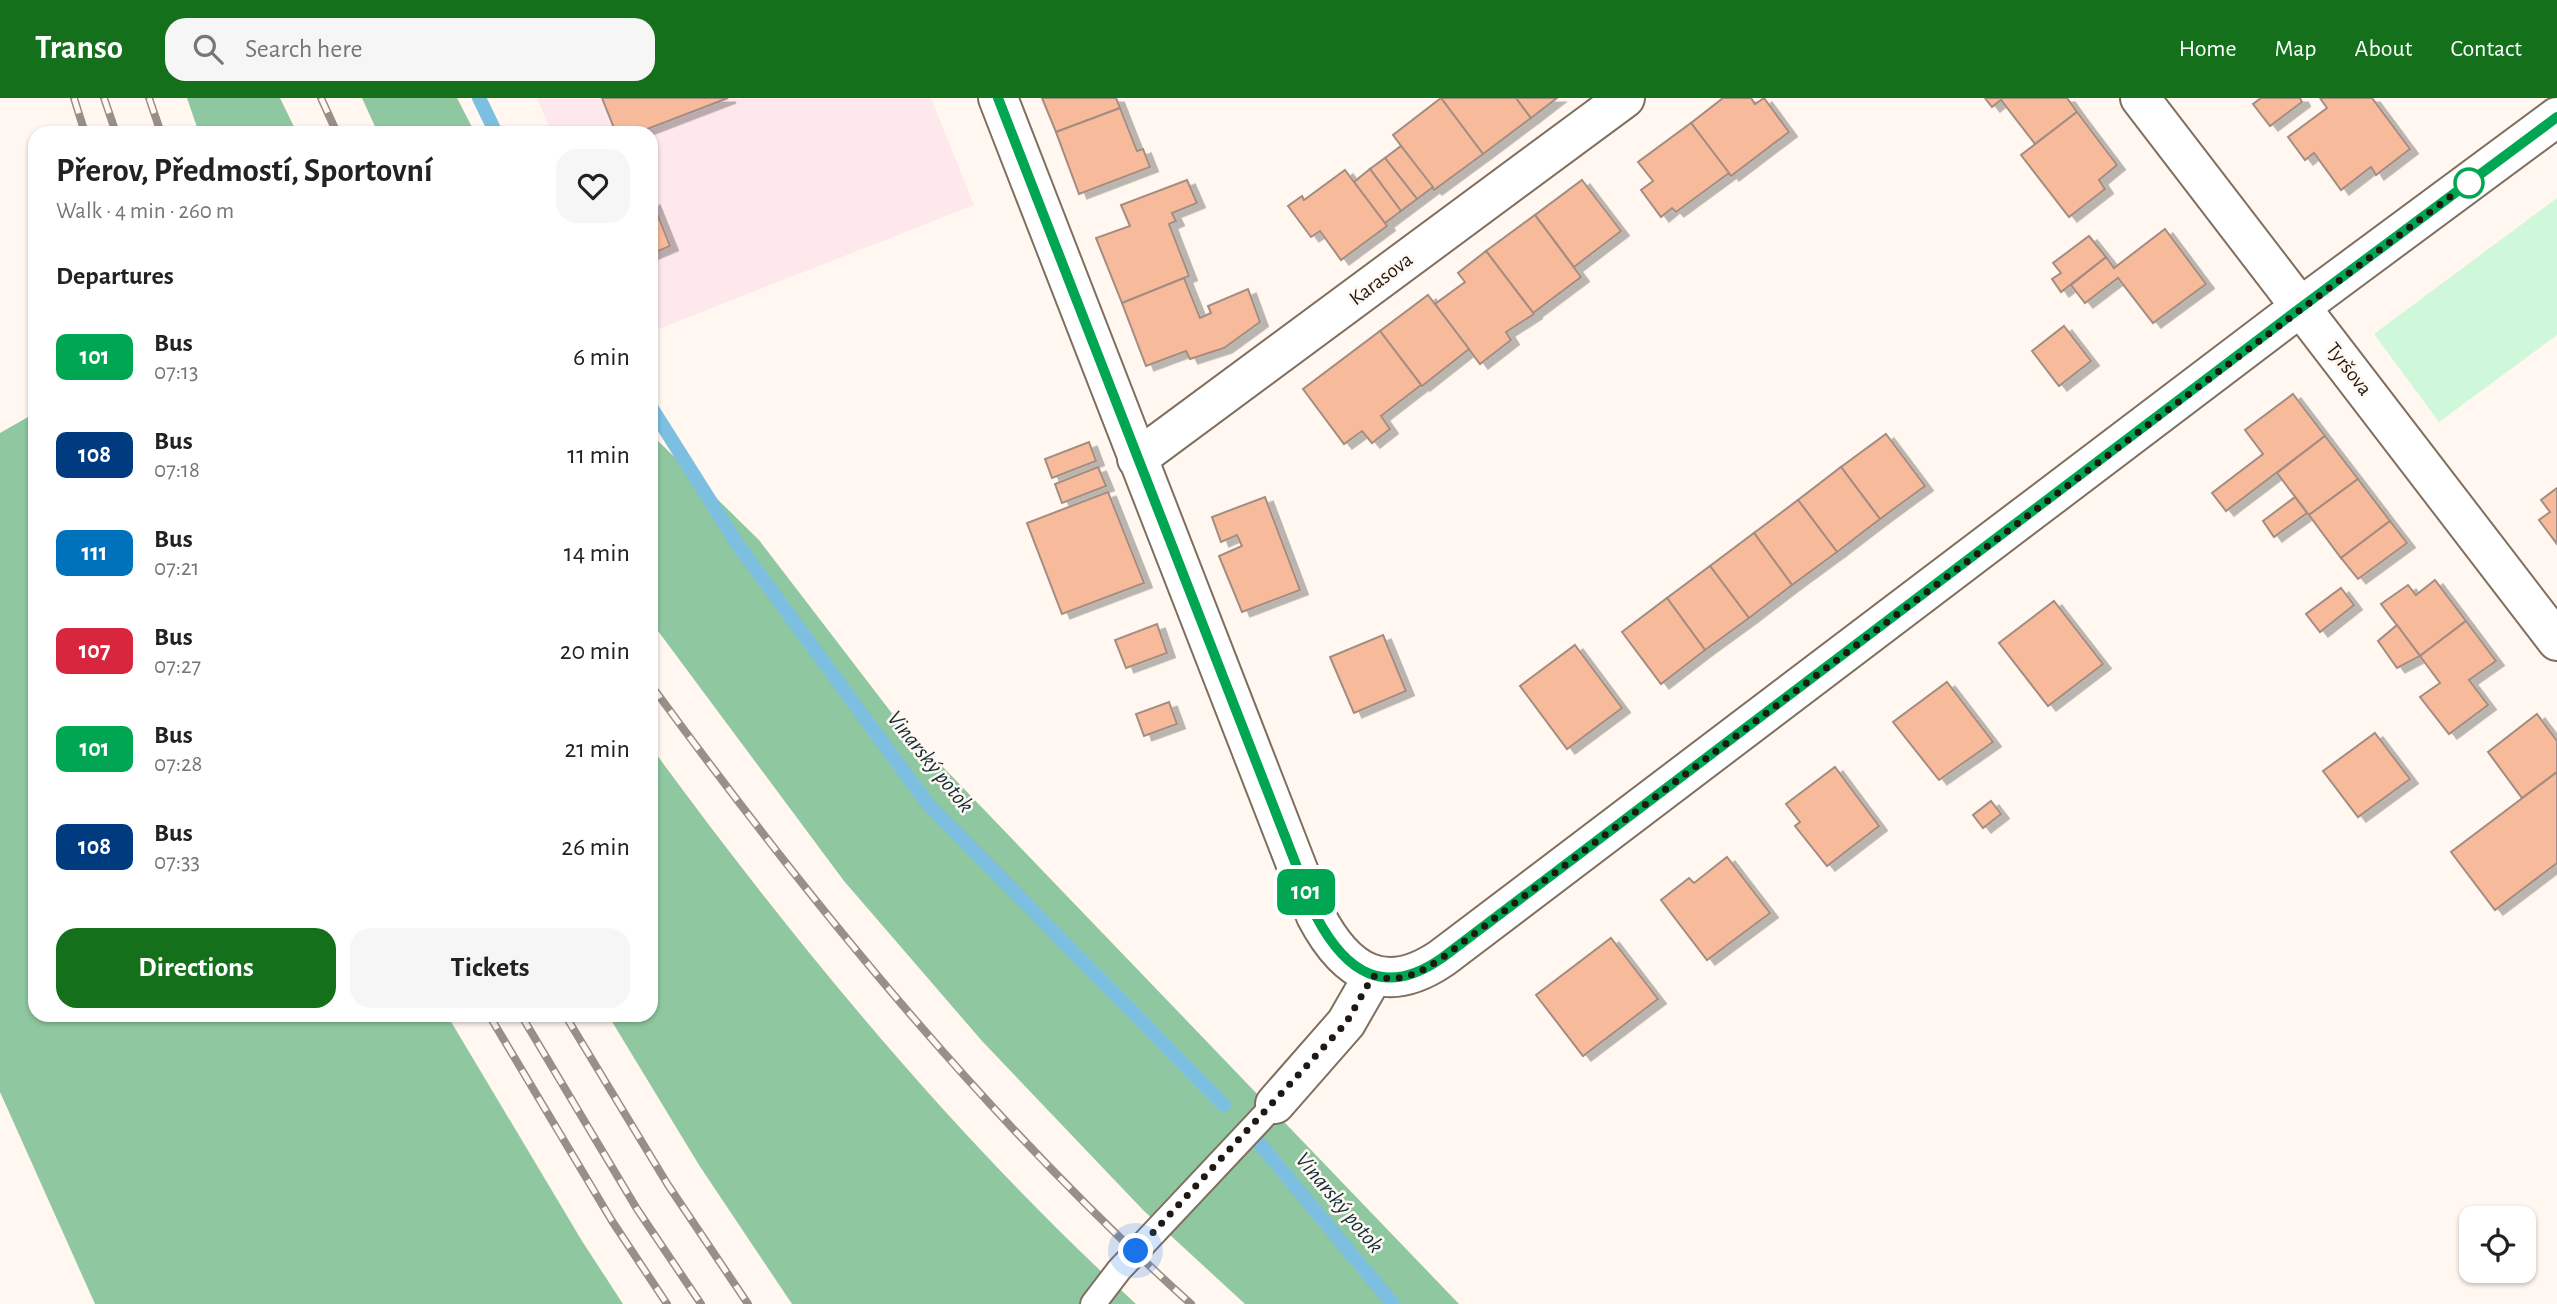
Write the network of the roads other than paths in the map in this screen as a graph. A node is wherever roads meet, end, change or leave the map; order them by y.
1 (998, 98) edge
2 (1625, 98) edge
3 (2140, 98) edge
4 (2557, 117) edge
5 (2299, 309) junction
6 (1137, 459) junction
7 (2557, 641) edge
8 (1373, 976) junction
9 (1275, 1104) joint
10 (1093, 1304) edge

1 - 6 street
2 - 6 street, Karasova
3 - 5 street, Tyršova
4 - 5 street
5 - 7 street, Tyršova
5 - 8 street
6 - 8 street
8 - 9 street
9 - 10 lane

